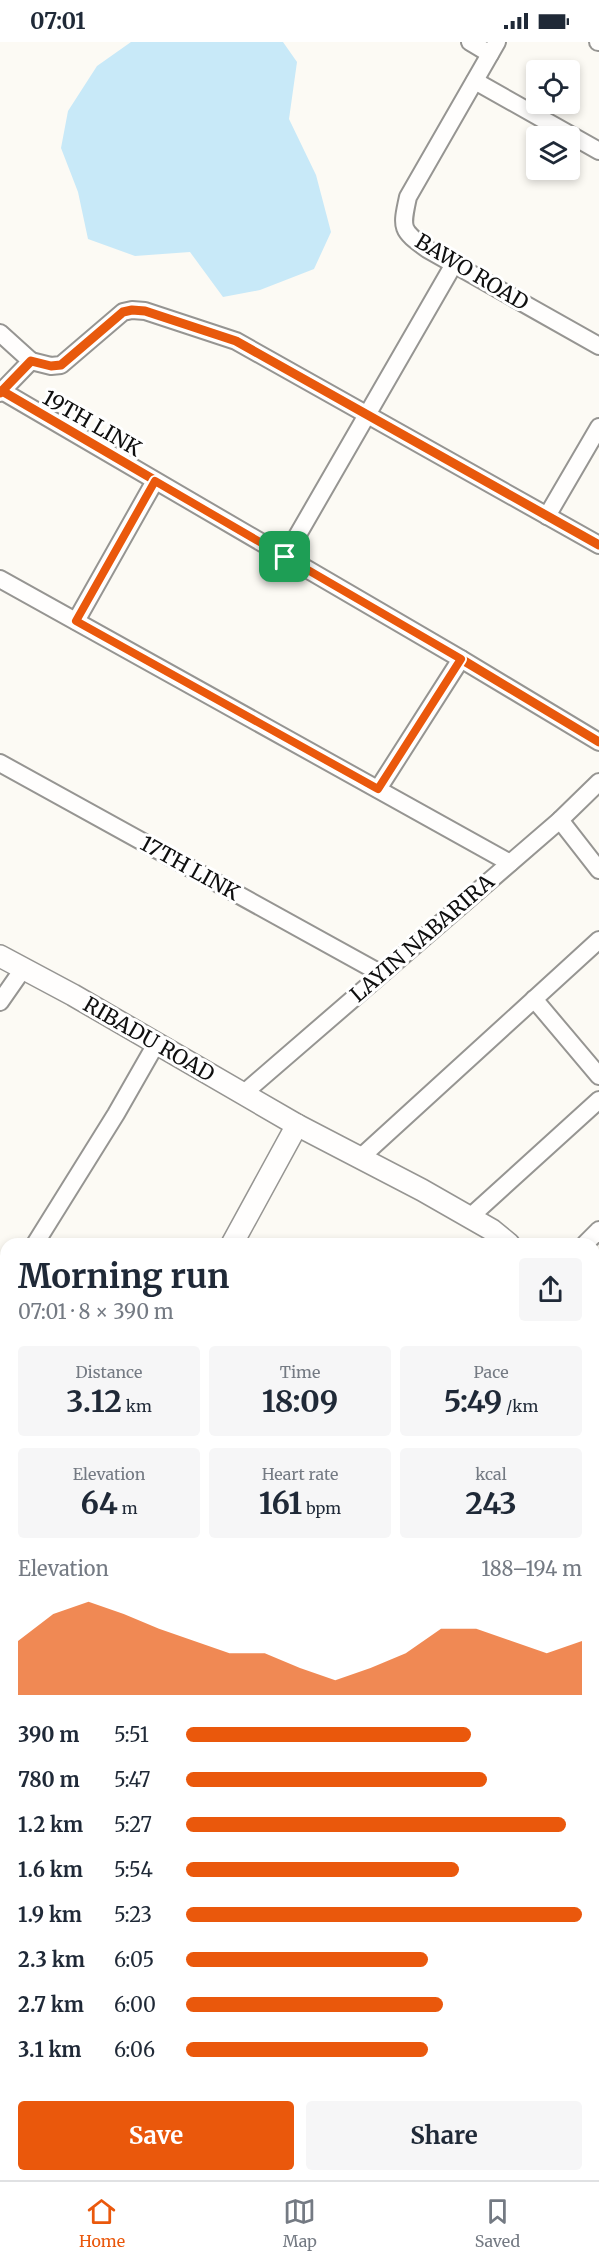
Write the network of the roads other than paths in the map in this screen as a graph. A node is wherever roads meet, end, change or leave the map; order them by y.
1 (470, 42) edge
2 (494, 48) edge
3 (475, 81) junction
4 (599, 151) edge
5 (454, 264) junction
6 (0, 333) edge
7 (599, 345) edge
8 (31, 361) junction
9 (1, 392) edge
10 (366, 414) junction
11 (599, 427) edge
12 (155, 481) junction
13 (547, 516) junction
14 (599, 545) edge
15 (285, 557) junction
16 (0, 579) edge
17 (76, 621) junction
18 (461, 659) junction
19 (599, 742) edge
20 (0, 763) edge
21 (599, 782) edge
22 (378, 789) junction
23 (560, 820) junction
24 (510, 863) junction
25 (599, 870) edge
26 (599, 940) edge
27 (0, 956) edge
28 (23, 969) junction
29 (380, 974) junction
30 (534, 999) junction
31 (0, 1002) edge
32 (156, 1044) junction
33 (599, 1076) edge
34 (244, 1093) junction
35 (599, 1100) edge
36 (297, 1125) junction
37 (360, 1158) junction
38 (470, 1217) junction
39 (39, 1238) edge
40 (235, 1238) edge
41 (501, 1238) edge

1 - 2 street
2 - 3 street, BAWO ROAD
3 - 4 street
3 - 5 street, BAWO ROAD
5 - 7 street, BAWO ROAD
5 - 10 street
6 - 8 street
8 - 9 street
8 - 10 street
9 - 12 street, 19TH LINK
10 - 13 street
10 - 15 street
11 - 13 street
12 - 15 street, 19TH LINK
12 - 17 street
13 - 14 street
15 - 18 street, 19TH LINK
16 - 17 street
17 - 22 street
18 - 19 street, 19TH LINK
18 - 22 street
20 - 29 street, 17TH LINK
21 - 23 street, LAYIN NABARIRA
22 - 24 street
23 - 24 street, LAYIN NABARIRA
23 - 25 street
24 - 29 street, LAYIN NABARIRA
26 - 30 street
27 - 28 street, RIBADU ROAD
28 - 31 street
28 - 32 street, RIBADU ROAD
29 - 34 street, LAYIN NABARIRA
30 - 33 street
30 - 37 street
32 - 34 street, RIBADU ROAD
32 - 39 street
34 - 36 street, RIBADU ROAD
35 - 38 street
36 - 37 street, RIBADU ROAD
36 - 40 street
37 - 38 street, RIBADU ROAD
38 - 41 street, RIBADU ROAD

